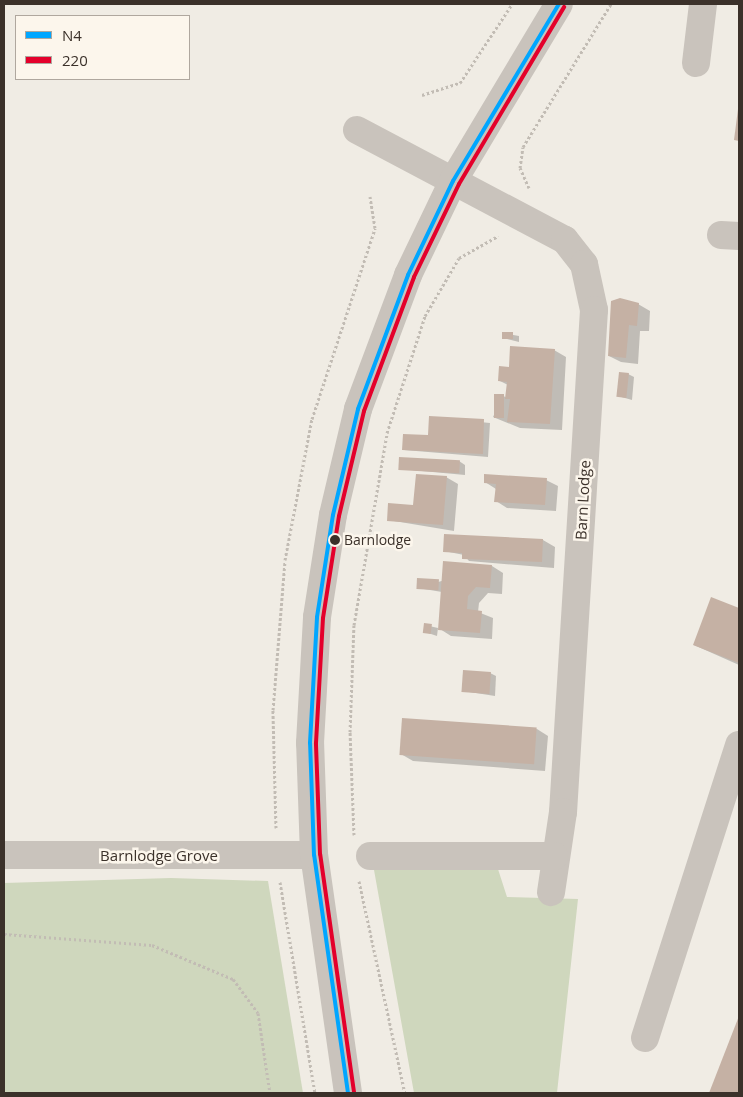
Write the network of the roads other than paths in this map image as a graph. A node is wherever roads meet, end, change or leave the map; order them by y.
1 (559, 4) edge
2 (703, 4) edge
3 (696, 63) dead end
4 (358, 130) dead end
5 (453, 181) junction
6 (739, 745) edge
7 (4, 855) edge
8 (314, 855) junction
9 (554, 856) junction
10 (361, 858) road end
11 (552, 892) dead end
12 (646, 1038) dead end
13 (348, 1093) edge

1 - 5 street
2 - 3 street
4 - 5 street, Barn Lodge
5 - 8 street
5 - 9 street, Barn Lodge
6 - 12 street
7 - 8 street, Barnlodge Grove
8 - 13 street
9 - 10 street
9 - 11 street, Barn Lodge

